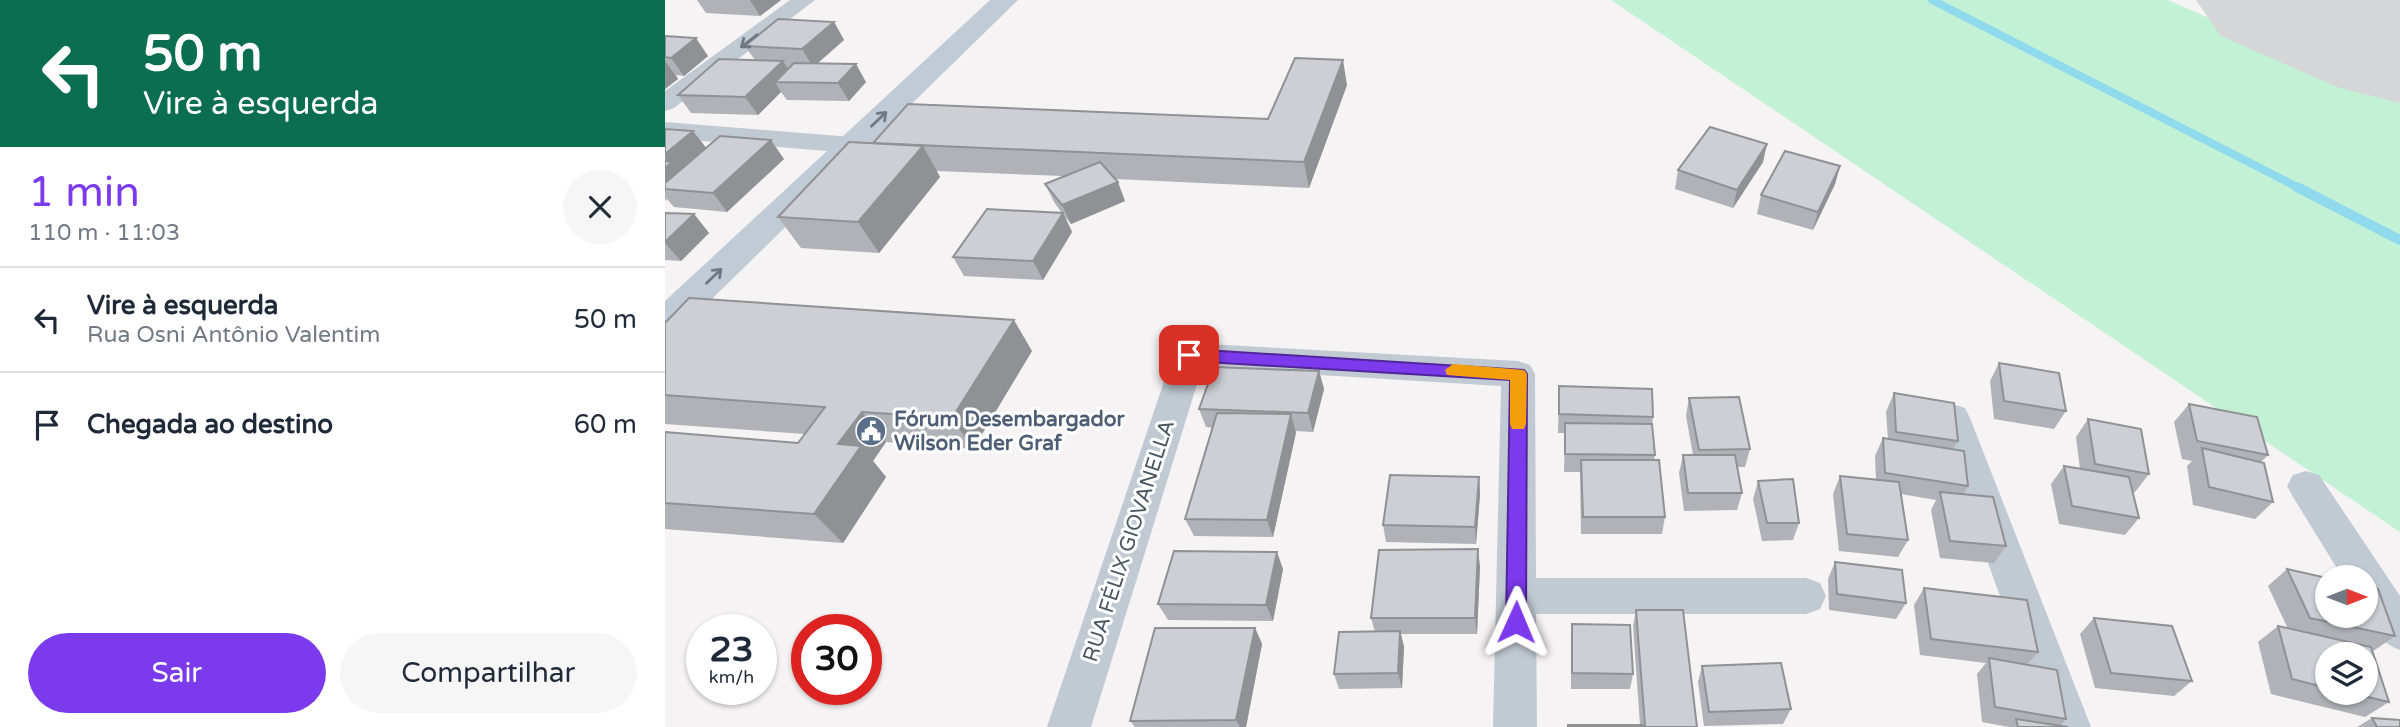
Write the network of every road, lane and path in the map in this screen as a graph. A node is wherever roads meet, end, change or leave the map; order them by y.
1 (804, 0) edge
2 (1005, 0) edge
3 (665, 103) edge
4 (665, 130) edge
5 (852, 145) junction
6 (723, 308) edge
7 (675, 314) edge
8 (1953, 418) edge
9 (2306, 486) dead end
10 (2358, 565) edge
11 (1516, 596) junction
12 (1806, 596) dead end
13 (2378, 597) edge
14 (2400, 632) edge
15 (1069, 727) edge
16 (1515, 727) edge
17 (2069, 727) edge

1 -> 3 street
5 -> 2 main road
4 - 5 street
7 -> 5 main road
6 - 7 street
8 - 17 street
9 - 10 street
11 - 12 street
11 - 15 street, RUA FÉLIX GIOVANELLA
11 - 16 street
13 - 14 street

